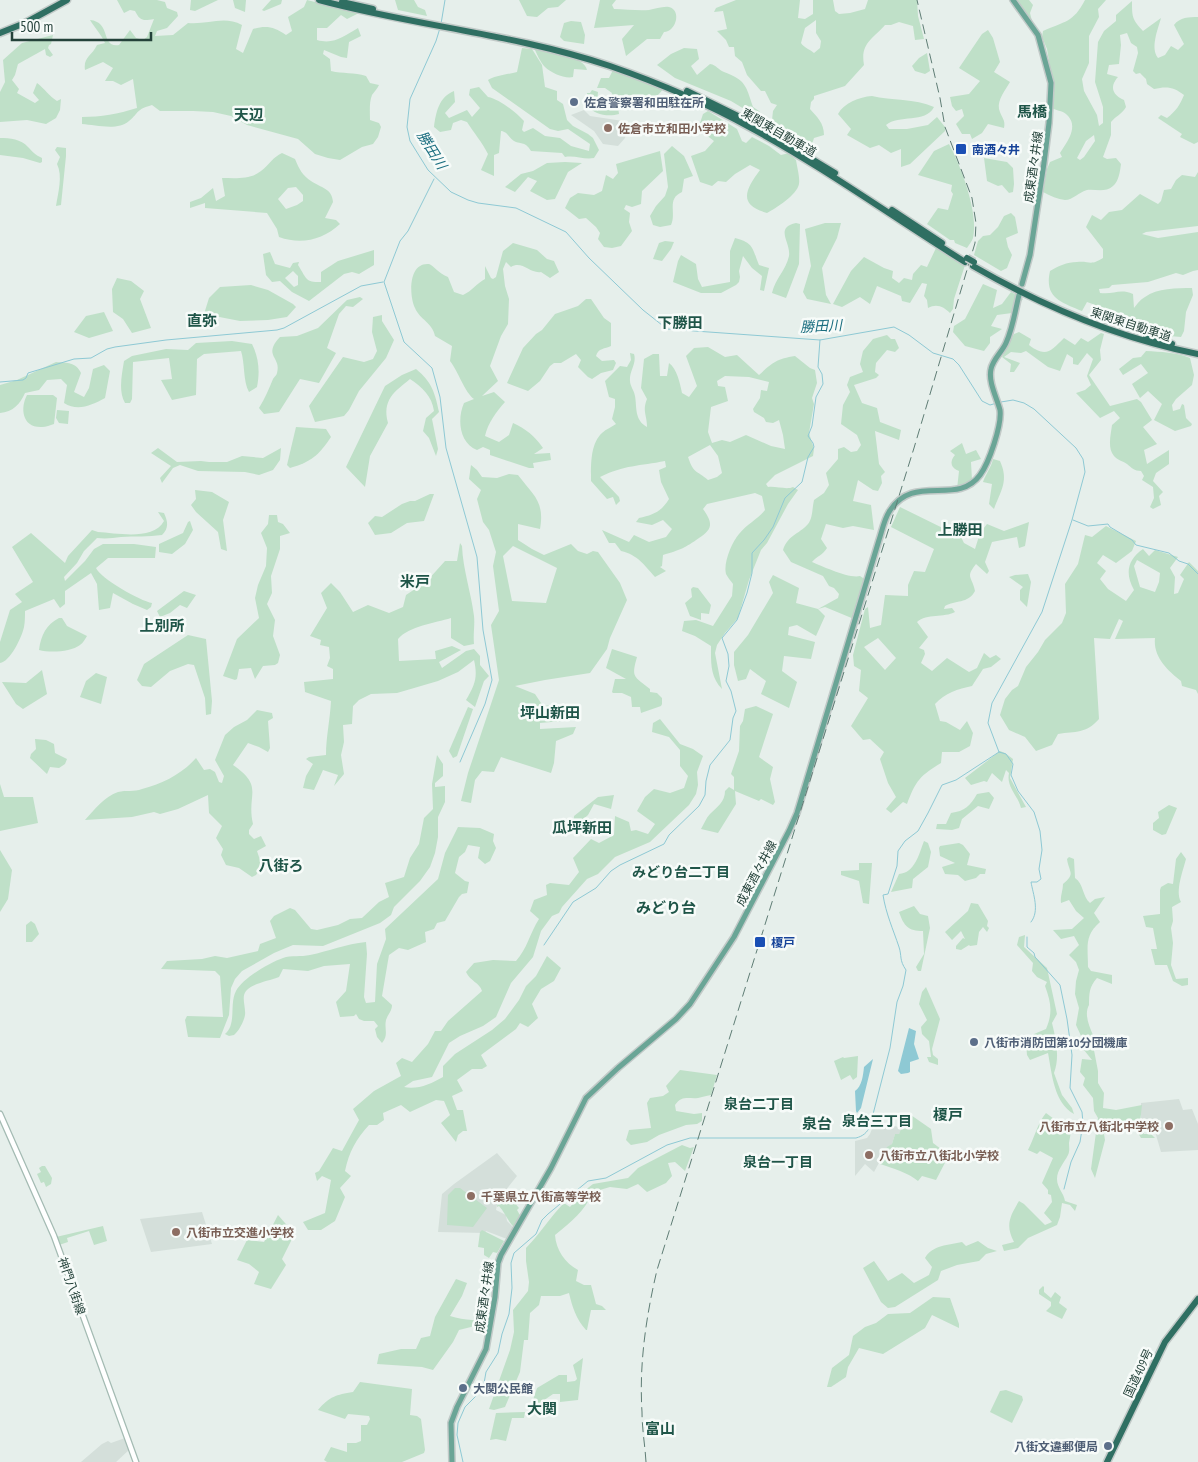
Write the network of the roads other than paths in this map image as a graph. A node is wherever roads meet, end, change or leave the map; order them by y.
1 (67, 0) edge
2 (319, 0) edge
3 (335, 0) edge
4 (1013, 0) edge
5 (418, 20) junction
6 (0, 33) edge
7 (1022, 284) dead end
8 (1020, 295) dead end
9 (1159, 343) junction
10 (1198, 350) edge
11 (1198, 354) edge
12 (0, 1114) edge
13 (1198, 1299) edge
14 (136, 1462) edge
15 (452, 1462) edge
16 (1107, 1462) edge

1 - 6 highway
2 - 5 highway, 東関東自動車道
3 - 5 highway, 東関東自動車道
4 - 7 main road, 成東酒々井線
5 - 9 highway, 東関東自動車道
8 - 15 main road, 成東酒々井線
9 - 10 highway, 東関東自動車道
9 - 11 highway, 東関東自動車道
12 - 14 main road, 神門八街線
13 - 16 highway, 国道409号

